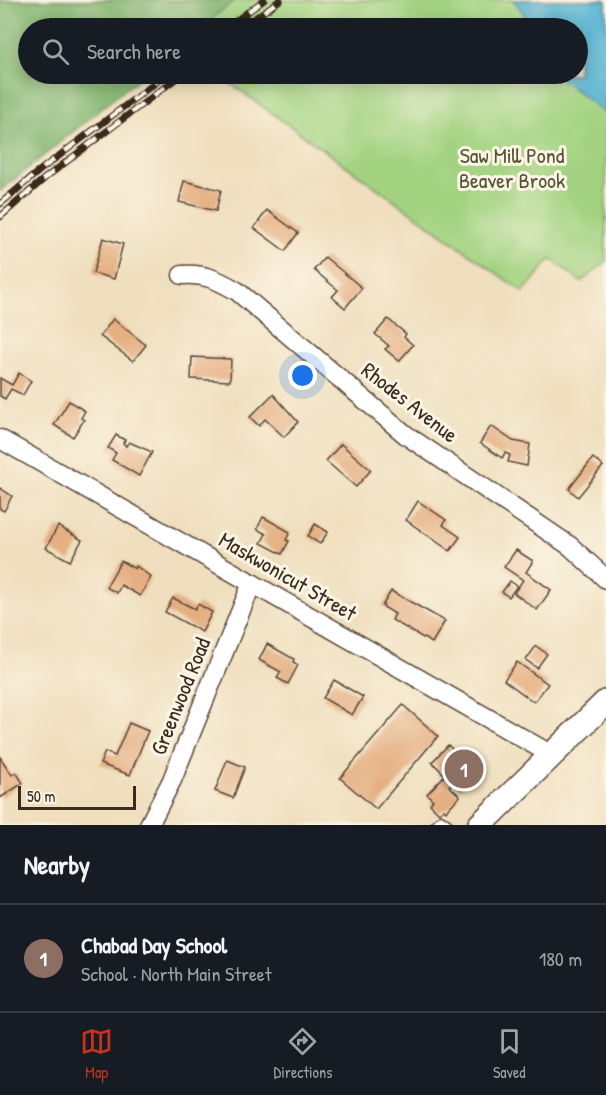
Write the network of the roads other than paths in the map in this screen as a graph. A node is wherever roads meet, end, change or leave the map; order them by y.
1 (182, 275) dead end
2 (0, 439) edge
3 (606, 579) edge
4 (252, 583) junction
5 (604, 708) edge
6 (552, 755) junction
7 (148, 825) edge
8 (436, 825) edge
9 (447, 825) edge
10 (480, 825) edge

1 - 3 street, Rhodes Avenue
2 - 4 street, Maskwonicut Street
4 - 6 street, Maskwonicut Street
4 - 7 street, Greenwood Road
5 - 6 main road
6 - 10 main road
8 - 9 lane

